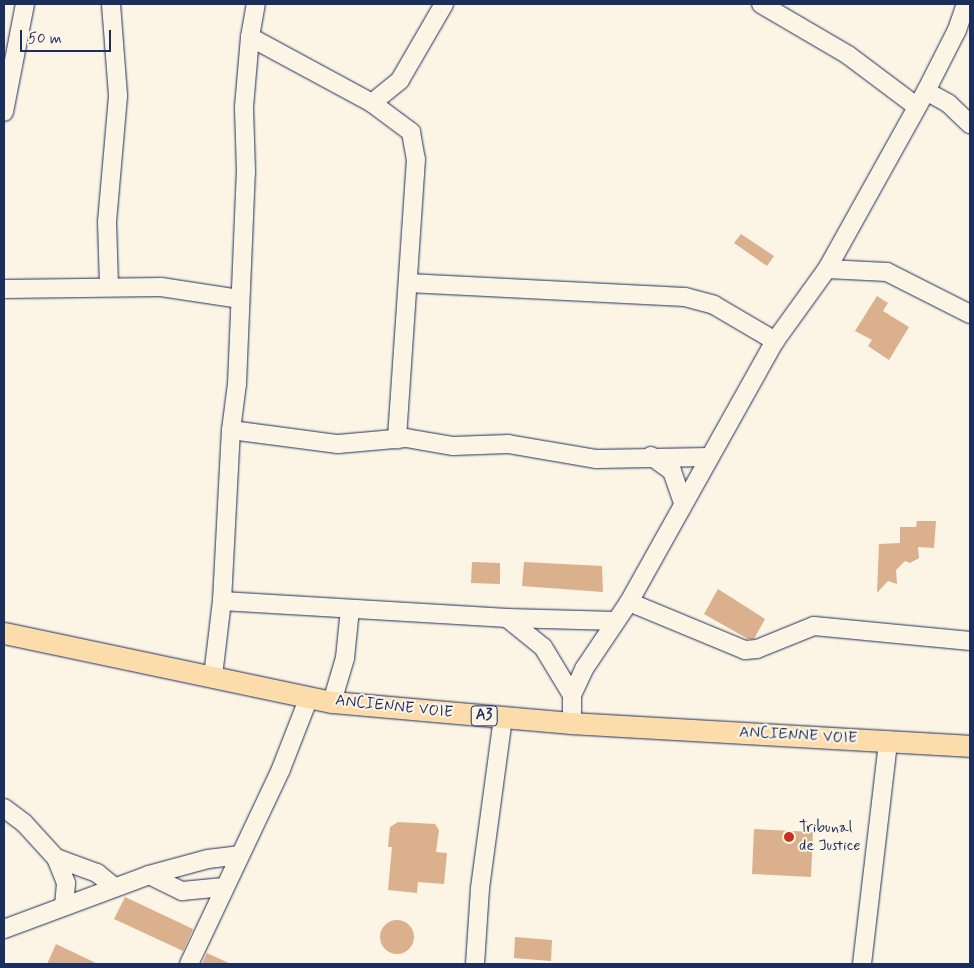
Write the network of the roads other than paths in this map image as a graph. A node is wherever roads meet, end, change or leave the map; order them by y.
1 (25, 4) edge
2 (111, 4) edge
3 (256, 4) edge
4 (444, 4) edge
5 (760, 4) edge
6 (966, 4) edge
7 (250, 37) junction
8 (926, 91) junction
9 (372, 104) junction
10 (916, 106) junction
11 (4, 112) edge
12 (970, 124) edge
13 (827, 269) junction
14 (408, 283) junction
15 (109, 285) junction
16 (4, 289) edge
17 (239, 299) junction
18 (970, 314) edge
19 (775, 341) junction
20 (231, 430) junction
21 (397, 439) junction
22 (651, 456) junction
23 (709, 457) junction
24 (683, 504) junction
25 (222, 601) junction
26 (629, 602) junction
27 (350, 609) junction
28 (507, 618) junction
29 (616, 621) junction
30 (4, 633) edge
31 (970, 641) edge
32 (213, 676) junction
33 (572, 695) junction
34 (309, 697) junction
35 (332, 702) junction
36 (503, 718) junction
37 (572, 723) junction
38 (888, 741) junction
39 (970, 746) edge
40 (4, 808) edge
41 (239, 855) junction
42 (56, 858) junction
43 (149, 875) junction
44 (114, 886) junction
45 (224, 887) junction
46 (64, 906) junction
47 (4, 929) edge
48 (189, 964) edge
49 (475, 964) edge
50 (862, 964) edge

1 - 11 street
2 - 15 street
3 - 7 street
4 - 9 street
5 - 10 street
6 - 8 street
7 - 9 street
7 - 17 street
8 - 10 street
8 - 12 street
9 - 14 street
10 - 13 street
13 - 18 street
13 - 19 street
14 - 19 street
14 - 21 street
15 - 16 street
15 - 17 street
17 - 20 street
19 - 23 street
20 - 21 street
20 - 25 street
21 - 22 street
22 - 23 street
22 - 24 street
23 - 24 street
24 - 26 street
25 - 27 street
25 - 32 street
26 - 29 street
26 - 31 street
27 - 28 street
27 - 35 street
28 - 29 street
28 - 33 street
29 - 33 street
30 - 32 main road, ANCIENNE VOIE / A3
32 - 34 main road, ANCIENNE VOIE / A3
33 - 37 street
34 - 35 main road, ANCIENNE VOIE / A3
34 - 41 street
35 - 36 main road, ANCIENNE VOIE / A3
36 - 37 main road, ANCIENNE VOIE / A3
36 - 49 street
37 - 38 main road, ANCIENNE VOIE / A3
38 - 39 main road, ANCIENNE VOIE / A3
38 - 50 street
40 - 42 street
41 - 43 street
41 - 45 street
42 - 44 street
42 - 46 street
43 - 44 street
43 - 45 street
44 - 46 street
45 - 48 street
46 - 47 street

